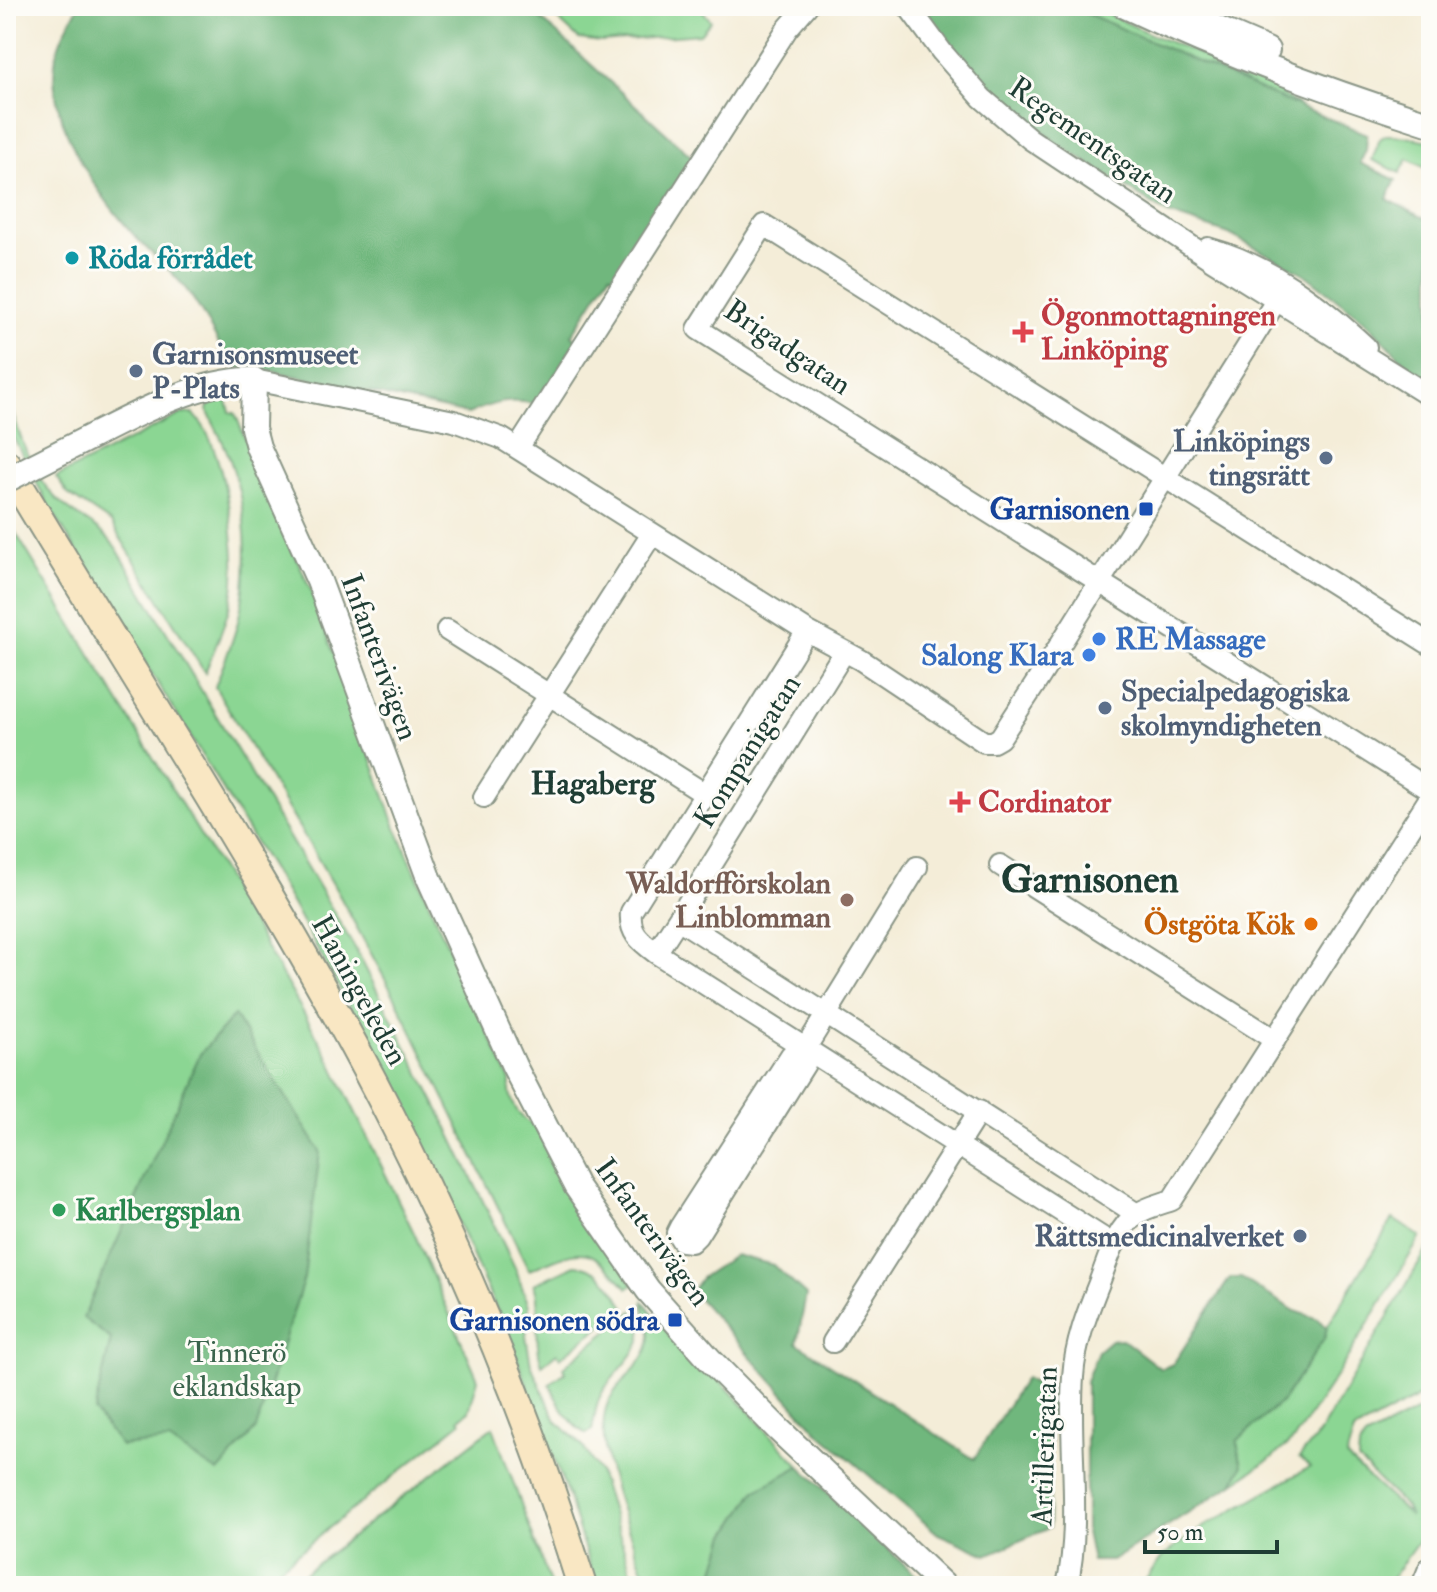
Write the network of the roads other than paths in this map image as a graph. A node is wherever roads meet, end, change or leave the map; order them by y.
1 (807, 6) edge
2 (908, 6) edge
3 (1125, 6) edge
4 (1165, 6) edge
5 (1431, 110) edge
6 (1431, 124) edge
7 (1282, 292) junction
8 (254, 380) junction
9 (1431, 397) edge
10 (518, 448) junction
11 (6, 464) edge
12 (1166, 478) junction
13 (6, 480) edge
14 (652, 534) junction
15 (1099, 582) junction
16 (447, 630) dead end
17 (807, 631) junction
18 (1431, 645) edge
19 (844, 652) junction
20 (549, 695) junction
21 (1431, 793) edge
22 (705, 794) junction
23 (484, 797) dead end
24 (1000, 865) dead end
25 (917, 867) dead end
26 (678, 919) junction
27 (656, 953) junction
28 (827, 1015) junction
29 (1275, 1040) junction
30 (805, 1049) junction
31 (776, 1095) junction
32 (979, 1111) junction
33 (958, 1145) junction
34 (1137, 1214) junction
35 (1114, 1245) junction
36 (833, 1342) dead end
37 (582, 1586) edge
38 (944, 1586) edge
39 (1067, 1586) edge

1 - 10 street
2 - 7 street, Regementsgatan
3 - 6 street
4 - 5 street
7 - 9 street, Regementsgatan
7 - 12 street
8 - 10 street
8 - 13 street, bridge
8 - 38 street, Infanterivägen
10 - 14 street
11 - 37 main road, Haningeleden
12 - 15 street
12 - 15 street, Brigadgatan
12 - 18 street, Brigadgatan
14 - 17 street
14 - 20 street
15 - 19 street
15 - 21 street, Brigadgatan
16 - 20 street, Kompanigatan
17 - 19 street
17 - 22 street, Kompanigatan
19 - 26 street, Kompanigatan
20 - 22 street, Kompanigatan
20 - 23 street
21 - 29 street, Artillerigatan
22 - 27 street, Kompanigatan
24 - 29 street
25 - 28 street
26 - 27 street, Kompanigatan
26 - 28 street
27 - 30 street, Kompanigatan
28 - 30 street
28 - 32 street
29 - 34 street, Artillerigatan
30 - 31 street
30 - 33 street, Kompanigatan
31 - 31 street
32 - 33 street
32 - 34 street
33 - 35 street, Kompanigatan
33 - 36 street
34 - 35 street, Artillerigatan
35 - 39 street, Artillerigatan

